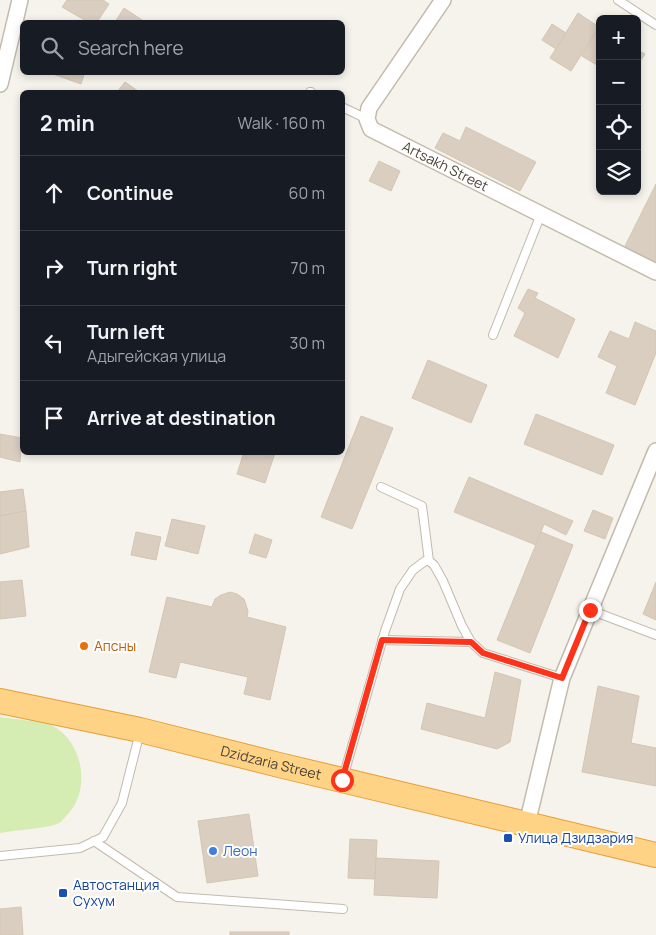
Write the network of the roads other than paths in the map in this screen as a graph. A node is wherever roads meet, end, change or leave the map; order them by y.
1 (20, 0) edge
2 (443, 0) edge
3 (618, 0) edge
4 (656, 26) edge
5 (0, 84) edge
6 (345, 108) edge
7 (367, 119) junction
8 (541, 214) junction
9 (656, 272) edge
10 (493, 335) dead end
11 (656, 450) edge
12 (381, 487) dead end
13 (429, 561) junction
14 (590, 610) junction
15 (656, 635) edge
16 (382, 640) junction
17 (471, 642) junction
18 (562, 678) junction
19 (0, 701) edge
20 (140, 730) junction
21 (342, 780) junction
22 (527, 824) junction
23 (94, 841) junction
24 (656, 855) edge
25 (0, 856) edge
26 (343, 909) dead end

1 - 5 street
2 - 7 street
3 - 4 lane
6 - 7 lane
7 - 8 street, Artsakh Street
8 - 9 street, Artsakh Street
8 - 10 lane
11 - 14 street
12 - 13 lane
13 - 16 lane
13 - 17 lane
14 - 15 lane
14 - 18 street
16 - 17 lane
16 - 21 lane
17 - 18 lane
18 - 22 street
19 - 20 highway, Dzidzaria Street
20 - 21 highway, Dzidzaria Street
20 - 23 lane
21 - 22 highway, Dzidzaria Street
22 - 24 highway, Dzidzaria Street
23 - 25 lane
23 - 26 lane

